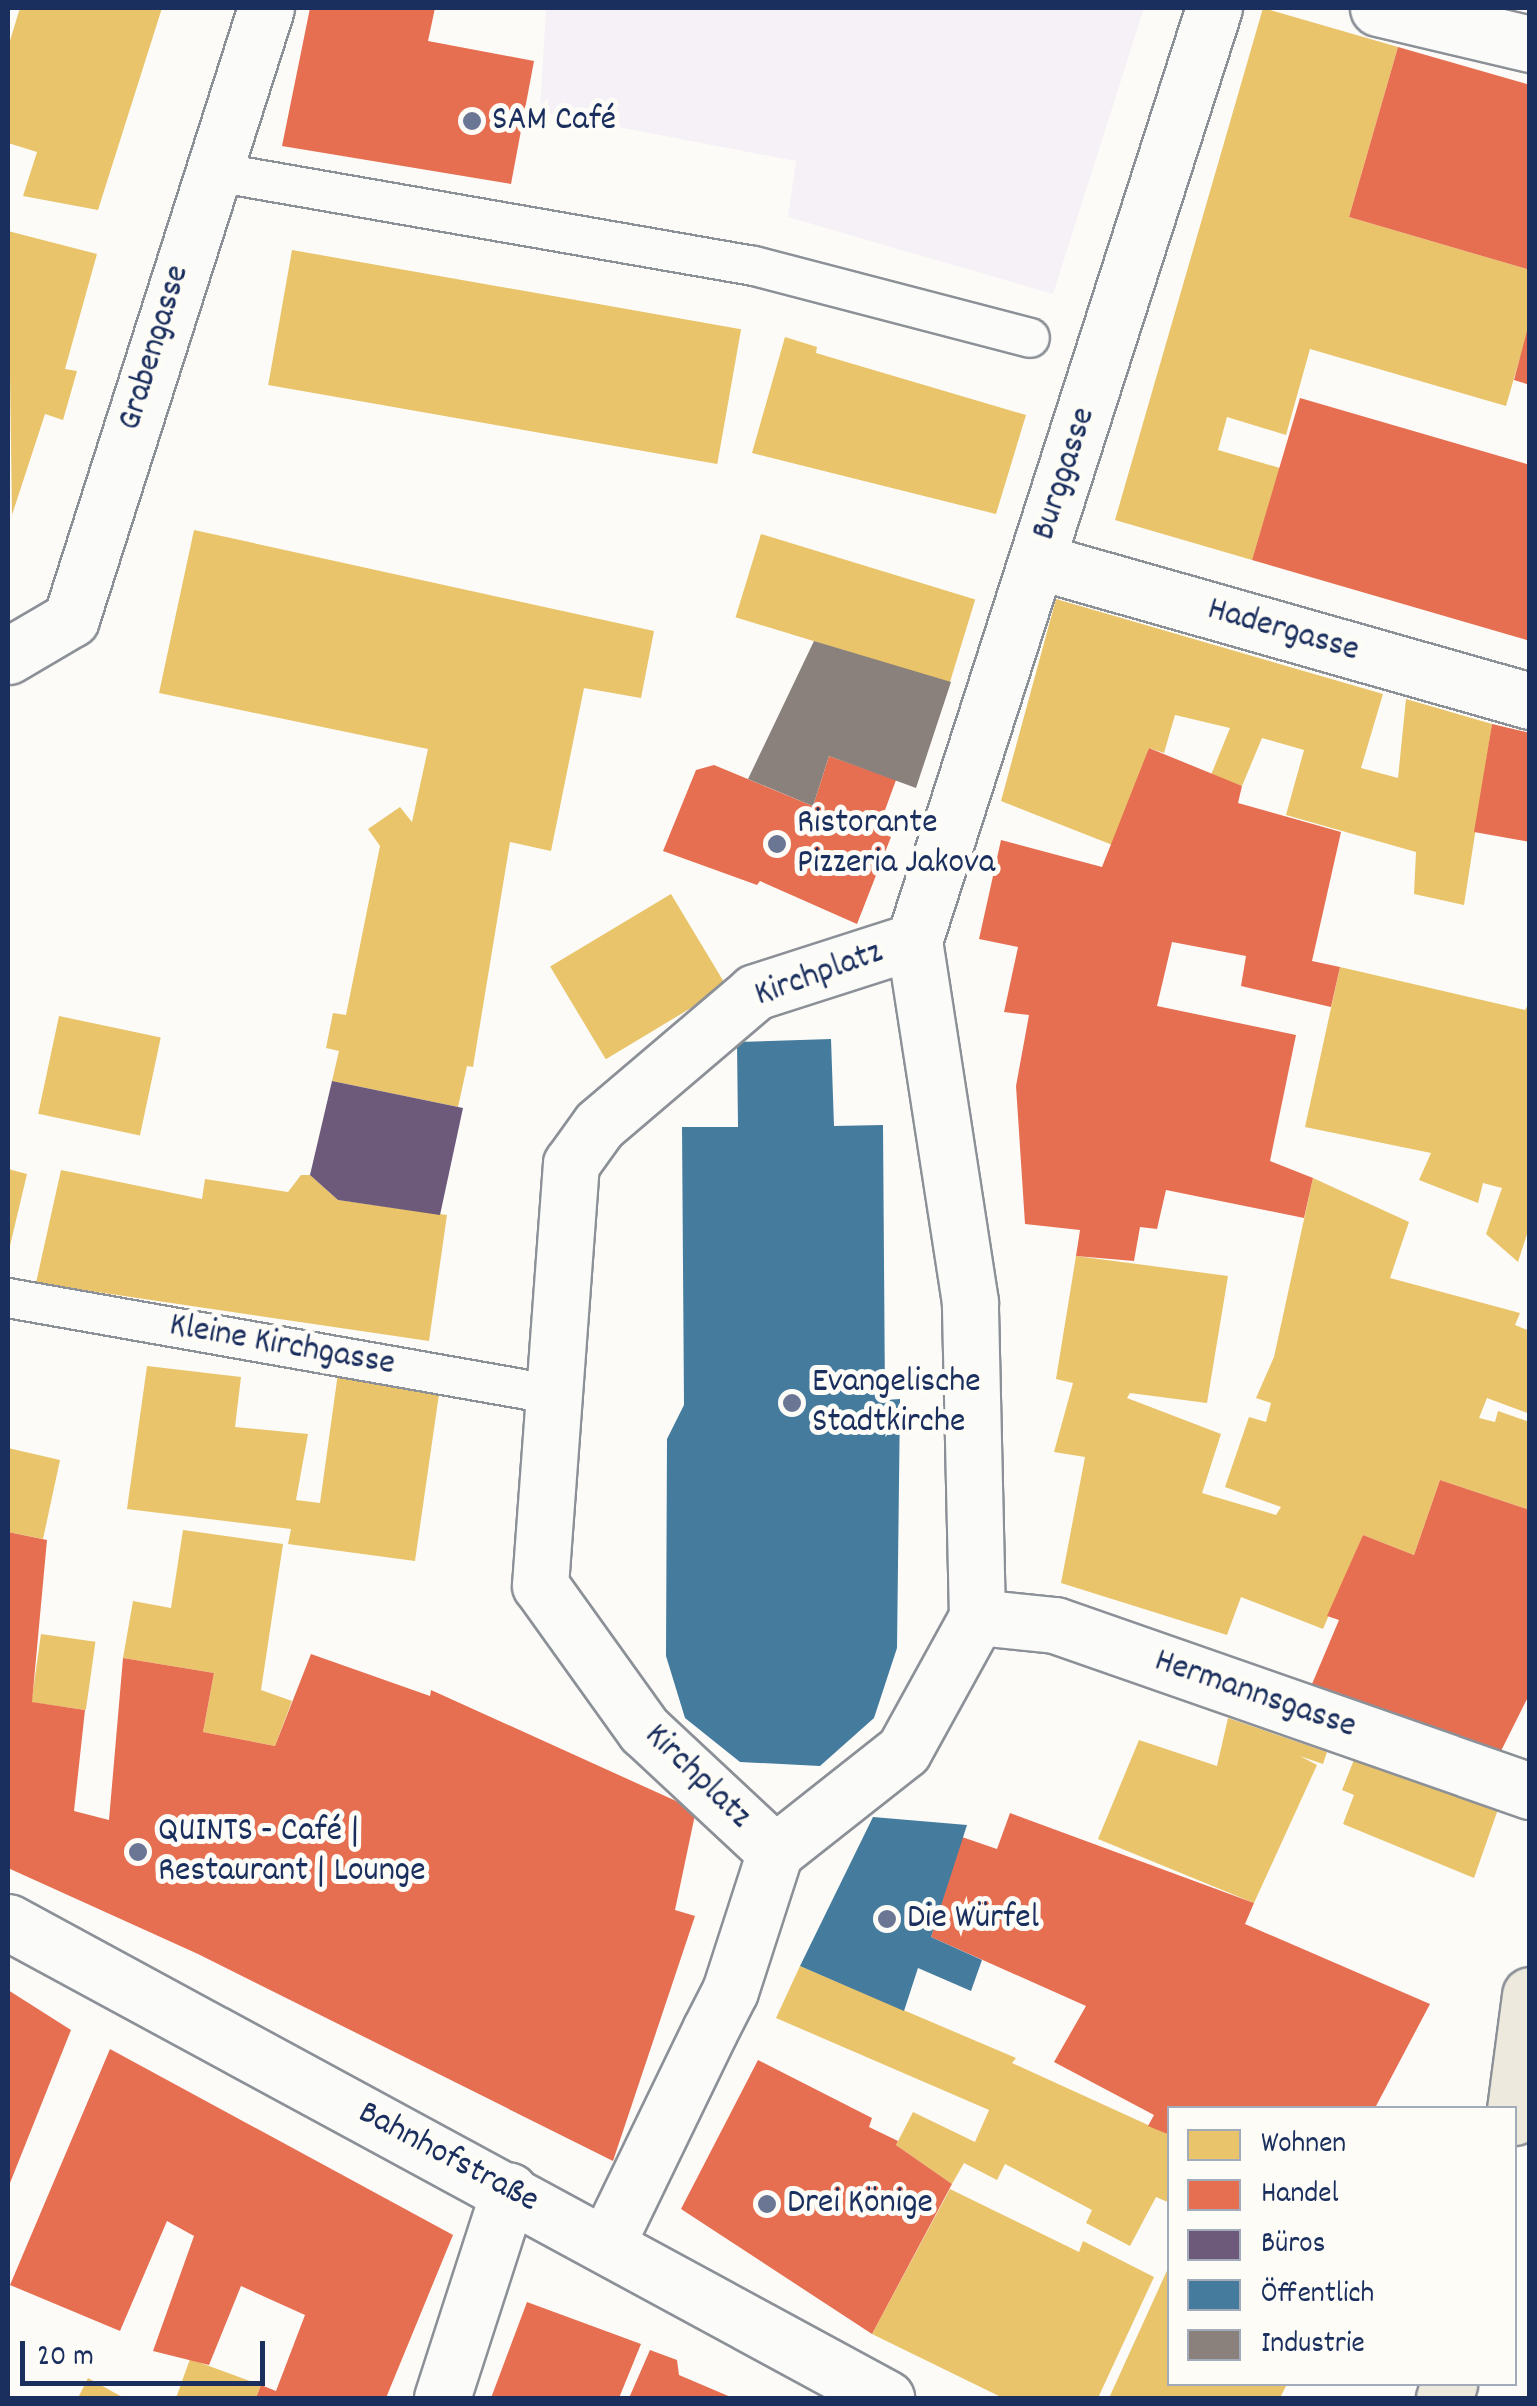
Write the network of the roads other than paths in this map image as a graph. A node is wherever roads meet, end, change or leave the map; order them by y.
1 (266, 8) edge
2 (1214, 8) edge
3 (1378, 8) edge
4 (1530, 44) edge
5 (210, 171) junction
6 (1030, 338) dead end
7 (1037, 561) junction
8 (8, 656) edge
9 (1530, 701) edge
10 (914, 940) junction
11 (8, 1298) edge
12 (556, 1395) junction
13 (977, 1617) junction
14 (1530, 1791) edge
15 (775, 1852) junction
16 (8, 1922) edge
17 (1530, 1995) edge
18 (1515, 2106) edge
19 (509, 2191) junction
20 (607, 2242) junction
21 (442, 2398) edge
22 (886, 2398) edge

1 - 5 street, Grabengasse
2 - 7 street, Burggasse
3 - 4 street
5 - 6 lane
5 - 8 street, Grabengasse
7 - 9 street, Hadergasse
7 - 10 street, Burggasse
10 - 12 street, Kirchplatz
10 - 13 street, Kirchplatz
11 - 12 lane, Kleine Kirchgasse
12 - 15 street, Kirchplatz
13 - 14 street, Hermannsgasse
13 - 15 street, Kirchplatz
15 - 20 street, Kirchplatz
16 - 19 street, Bahnhofstraße
17 - 18 main road
19 - 20 street, Bahnhofstraße
19 - 21 street
20 - 22 street, Bahnhofstraße

